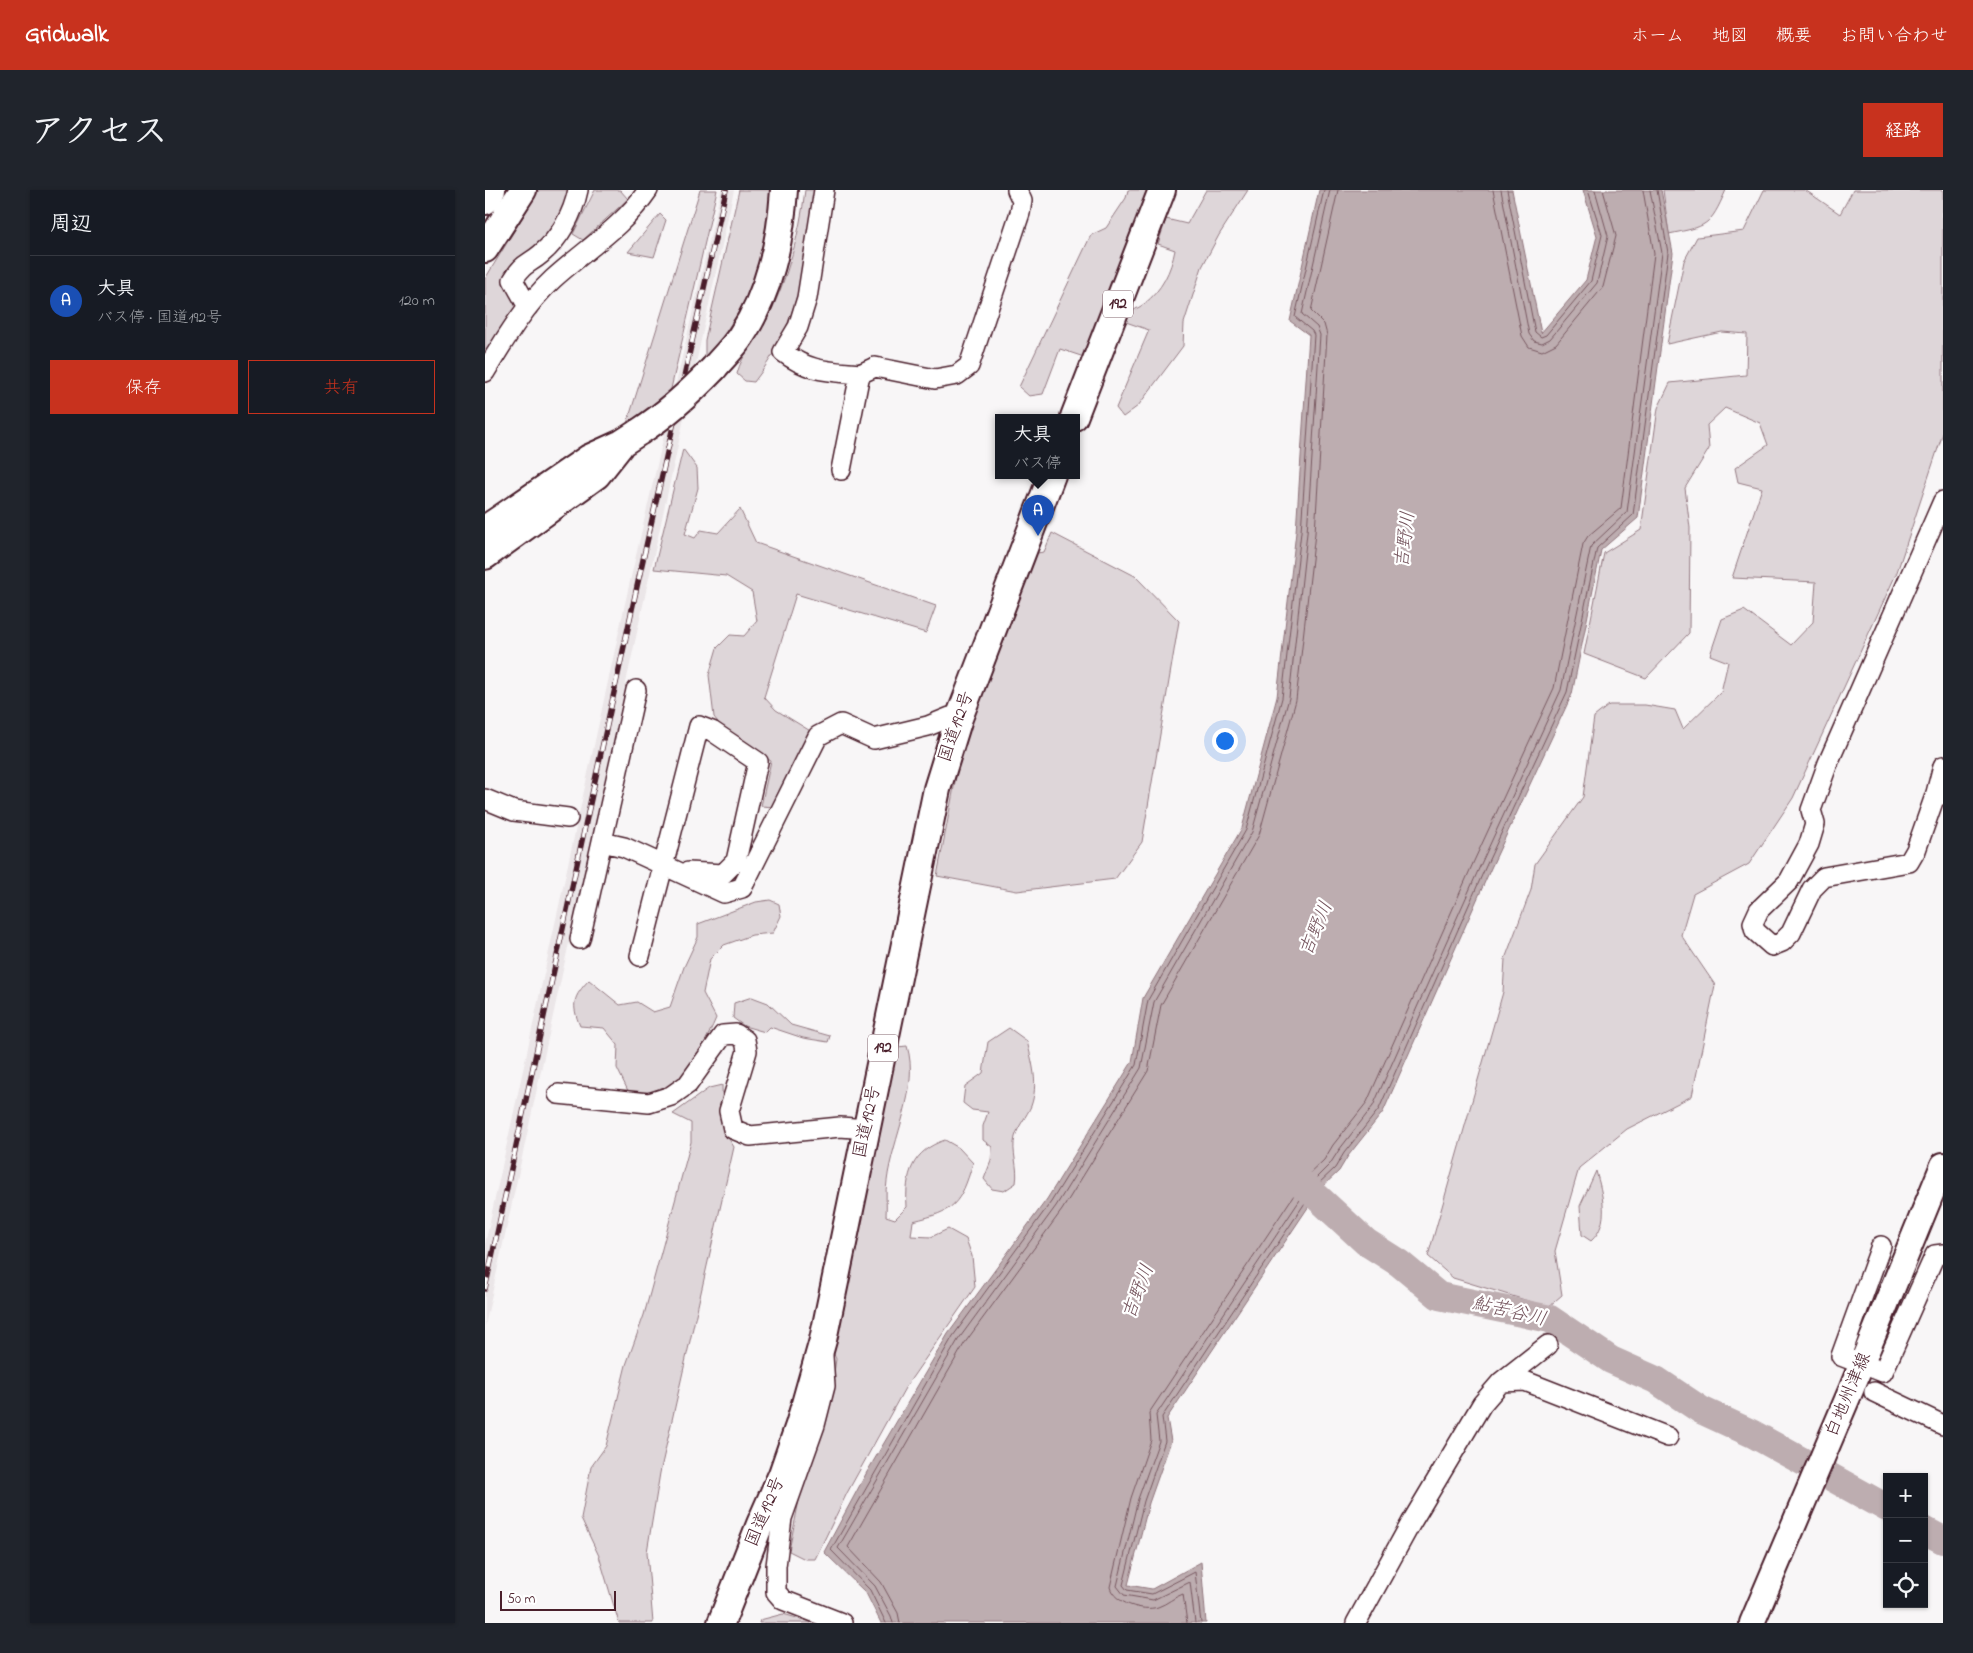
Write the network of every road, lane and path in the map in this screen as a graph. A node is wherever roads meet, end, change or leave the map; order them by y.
1 (492, 190) edge
2 (523, 190) edge
3 (578, 190) edge
4 (648, 190) edge
5 (784, 190) edge
6 (824, 190) edge
7 (1017, 190) edge
8 (1162, 190) edge
9 (485, 201) edge
10 (485, 249) edge
11 (528, 307) junction
12 (485, 372) edge
13 (860, 374) junction
14 (1075, 414) edge
15 (630, 438) junction
16 (841, 470) dead end
17 (1050, 479) edge
18 (1943, 501) edge
19 (485, 528) edge
20 (485, 556) edge
21 (636, 690) dead end
22 (959, 718) junction
23 (1943, 766) edge
24 (1939, 794) edge
25 (485, 799) edge
26 (568, 818) dead end
27 (602, 842) junction
28 (663, 865) junction
29 (681, 874) junction
30 (580, 939) dead end
31 (640, 956) dead end
32 (558, 1094) dead end
33 (867, 1129) junction
34 (1943, 1165) edge
35 (1881, 1246) dead end
36 (1943, 1254) edge
37 (823, 1340) junction
38 (1548, 1345) dead end
39 (1862, 1365) junction
40 (1501, 1382) junction
41 (1863, 1391) junction
42 (1943, 1425) edge
43 (1668, 1437) dead end
44 (721, 1623) edge
45 (842, 1623) edge
46 (1356, 1623) edge
47 (1752, 1623) edge

1 - 9 highway
2 - 10 highway
3 - 11 street
4 - 11 street
5 - 15 highway, bridge
6 - 13 street
7 - 13 street
8 - 14 highway, 192
11 - 12 street
13 - 16 street
15 - 19 highway
15 - 20 highway
17 - 22 highway, 国道192号 / 192
18 - 24 street
21 - 27 street
22 - 29 street
22 - 33 highway, 国道192号 / 192
23 - 24 street
25 - 26 street
27 - 28 street
27 - 30 street
28 - 29 street
28 - 29 street
28 - 31 street
32 - 33 street
33 - 37 highway, 国道192号 / 192
34 - 39 main road, 白地州津線
35 - 39 street
36 - 39 street
37 - 44 highway, 国道192号 / 192
37 - 45 street
38 - 40 street
39 - 41 main road, 白地州津線
40 - 43 street
40 - 46 street
41 - 42 street
41 - 47 main road, 白地州津線

